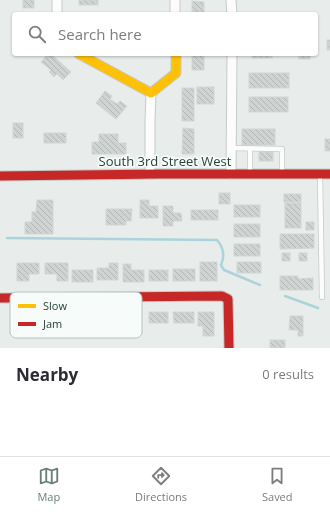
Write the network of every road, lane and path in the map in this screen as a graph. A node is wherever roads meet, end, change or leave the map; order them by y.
1 (57, 0) edge
2 (175, 0) edge
3 (232, 0) edge
4 (57, 12) edge
5 (175, 12) edge
6 (232, 12) edge
7 (83, 56) edge
8 (176, 56) edge
9 (232, 56) edge
10 (151, 93) junction
11 (231, 148) junction
12 (250, 148) junction
13 (150, 174) junction
14 (231, 174) junction
15 (250, 174) junction
16 (282, 174) junction
17 (320, 174) junction
18 (330, 174) edge
19 (0, 176) edge
20 (142, 297) edge
21 (322, 297) dead end
22 (0, 298) edge
23 (10, 298) edge
24 (229, 348) edge

1 - 4 street
2 - 5 street
3 - 6 street
7 - 10 street
8 - 10 street
9 - 11 street
10 - 13 street
11 - 12 lane
11 - 14 street
12 - 15 lane
12 - 16 lane
13 - 14 street, South 3rd Street West
13 - 19 street, South 3rd Street West
14 - 15 street, South 3rd Street West
15 - 16 street, South 3rd Street West
16 - 17 street, South 3rd Street West
17 - 18 street, South 3rd Street West
17 - 21 lane
20 - 24 street
22 - 23 street

